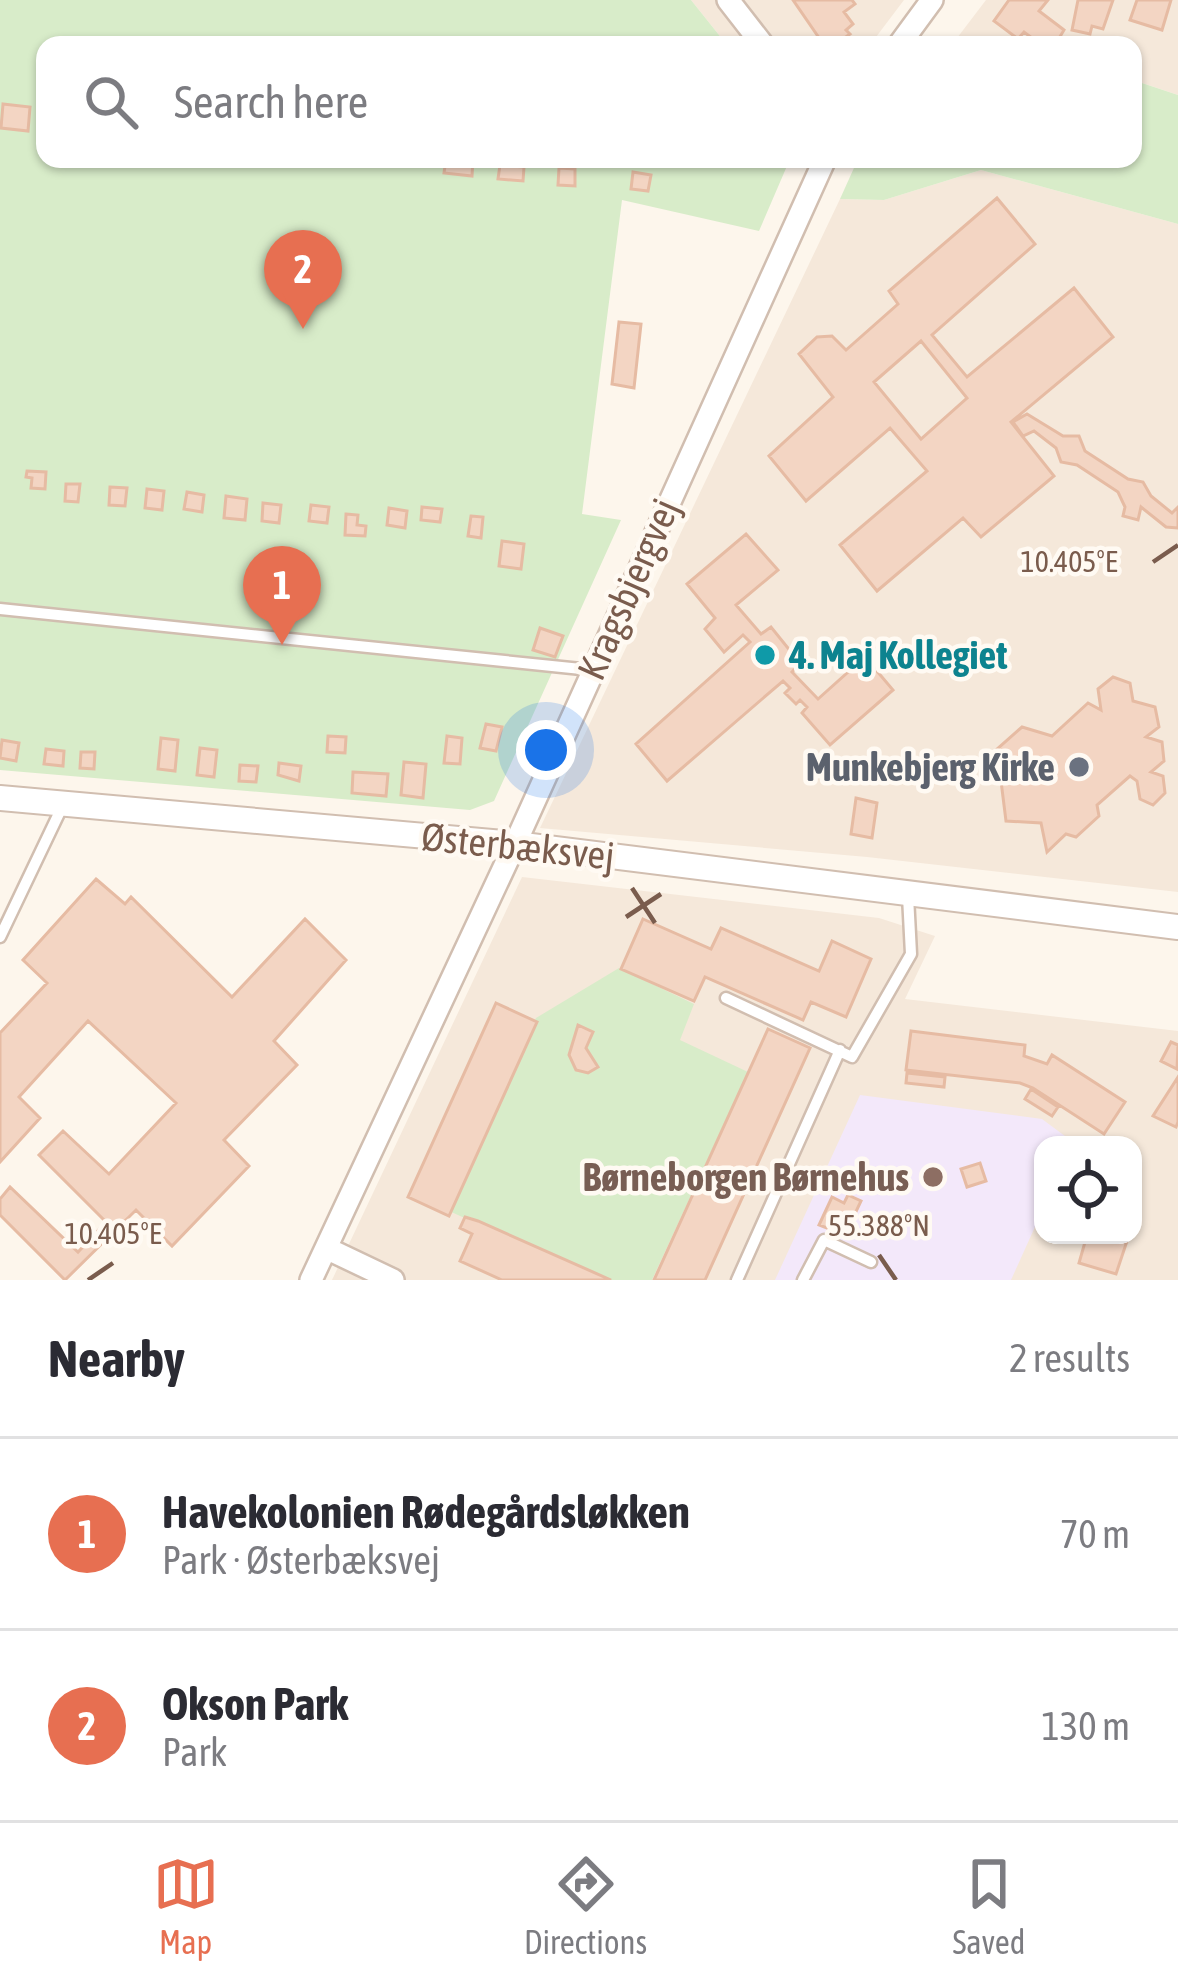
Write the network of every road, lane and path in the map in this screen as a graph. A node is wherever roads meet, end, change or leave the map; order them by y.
1 (728, 0) edge
2 (932, 0) edge
3 (756, 36) edge
4 (905, 36) edge
5 (821, 168) edge
6 (0, 609) edge
7 (591, 670) junction
8 (0, 798) edge
9 (63, 805) junction
10 (514, 844) junction
11 (908, 893) junction
12 (1178, 927) edge
13 (0, 937) edge
14 (726, 998) dead end
15 (840, 1050) junction
16 (328, 1249) junction
17 (871, 1262) dead end
18 (311, 1280) edge
19 (393, 1280) edge
20 (737, 1280) edge
21 (803, 1280) edge

1 - 3 street
2 - 4 street
5 - 7 street, Kragsbjergvej
6 - 7 lane
7 - 10 street, Kragsbjergvej
8 - 9 street, Østerbæksvej
9 - 10 street, Østerbæksvej
9 - 13 lane
10 - 11 street, Østerbæksvej
10 - 16 street, Kragsbjergvej
11 - 12 street, Østerbæksvej
11 - 15 lane
14 - 15 lane
15 - 20 lane
16 - 18 street, Kragsbjergvej
16 - 19 street
17 - 21 lane

